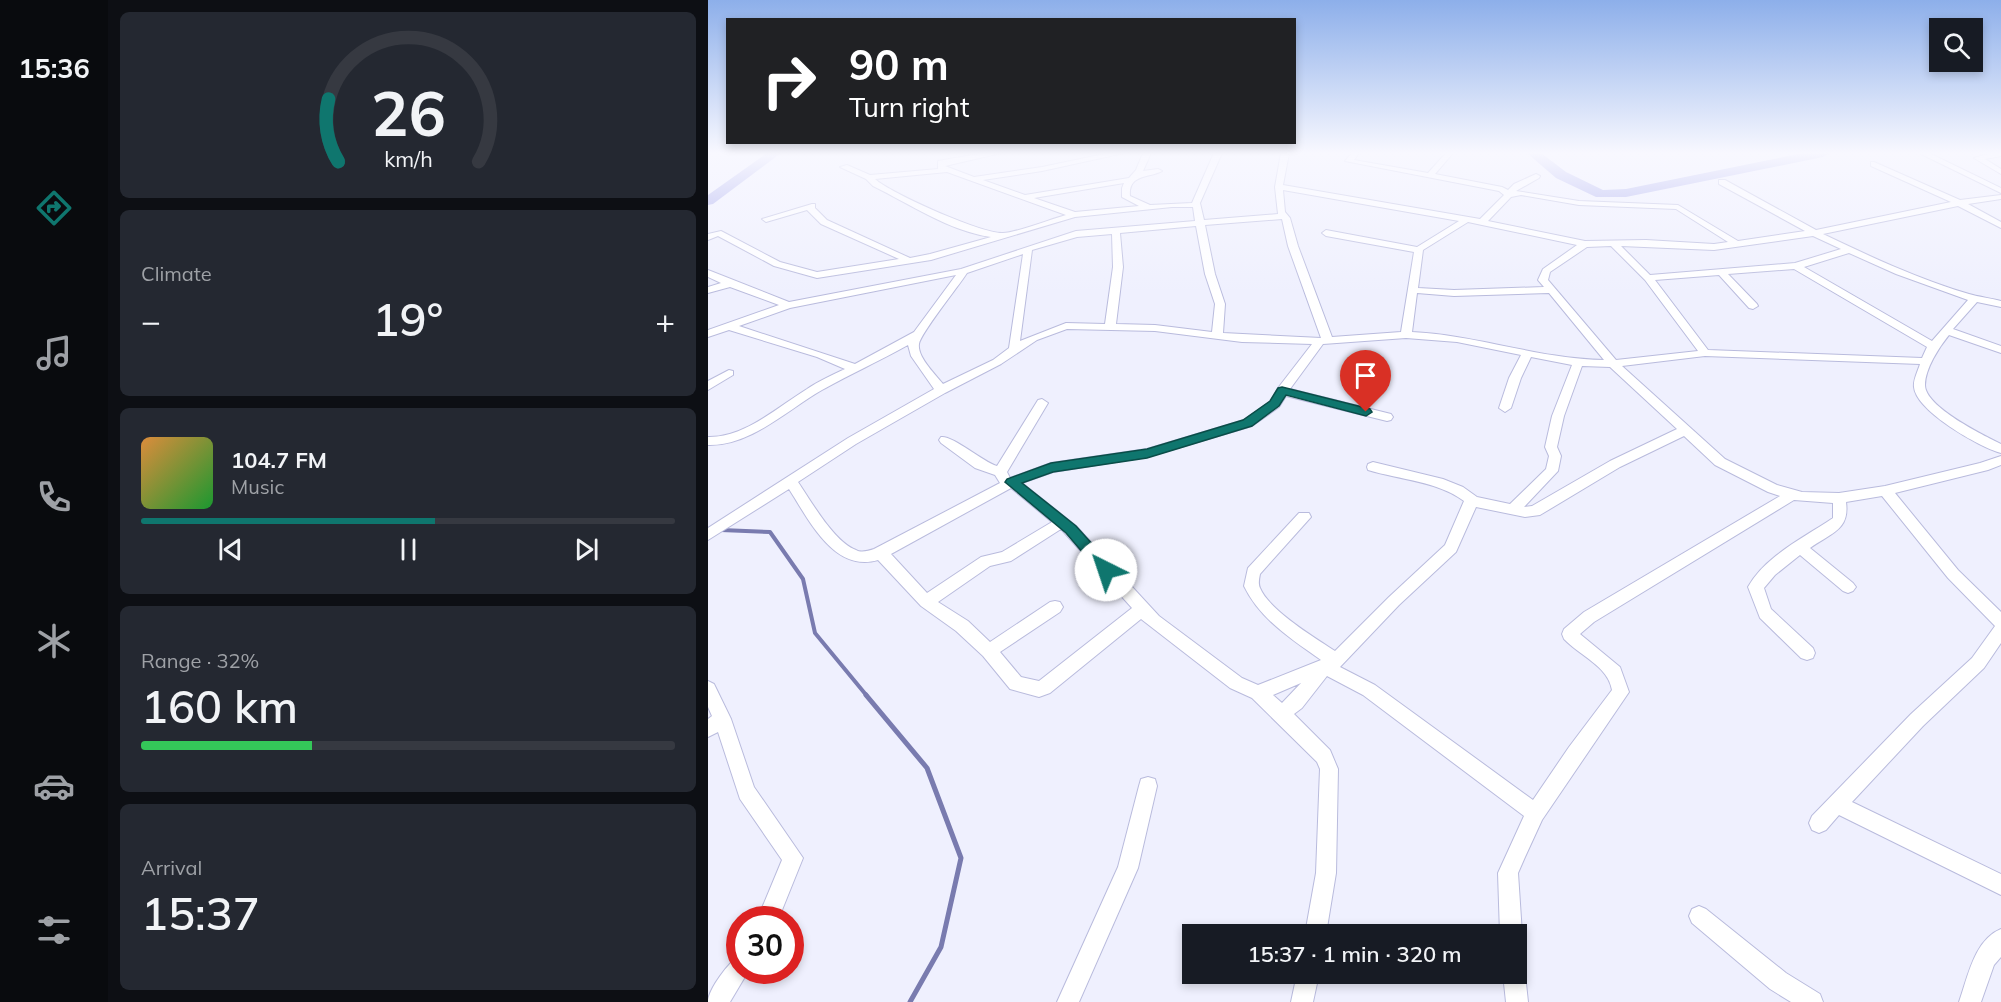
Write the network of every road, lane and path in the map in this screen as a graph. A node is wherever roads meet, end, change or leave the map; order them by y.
1 (908, 200) edge
2 (1033, 200) edge
3 (1132, 200) edge
4 (1198, 200) edge
5 (1280, 200) edge
6 (1351, 200) edge
7 (1504, 200) edge
8 (1558, 200) edge
9 (1754, 200) edge
10 (1952, 200) edge
11 (1982, 200) edge
12 (1959, 203) junction
13 (1196, 205) junction
14 (1151, 208) junction
15 (1074, 215) junction
16 (1284, 216) junction
17 (766, 219) dead end
18 (1466, 220) junction
19 (1482, 222) junction
20 (1200, 224) junction
21 (2001, 225) edge
22 (1116, 231) junction
23 (1326, 233) dead end
24 (1813, 233) junction
25 (1002, 234) junction
26 (708, 237) edge
27 (1613, 243) junction
28 (1585, 244) junction
29 (1738, 245) junction
30 (1028, 249) junction
31 (1852, 249) junction
32 (1419, 250) junction
33 (910, 261) junction
34 (1796, 266) junction
35 (963, 271) junction
36 (1720, 272) junction
37 (708, 273) edge
38 (1648, 278) junction
39 (730, 284) junction
40 (708, 290) edge
41 (1412, 290) junction
42 (1551, 290) junction
43 (1974, 299) junction
44 (2001, 304) edge
45 (788, 305) junction
46 (1753, 306) dead end
47 (728, 326) junction
48 (1110, 328) junction
49 (1948, 331) junction
50 (708, 334) edge
51 (1406, 335) junction
52 (1217, 336) junction
53 (1324, 341) junction
54 (911, 342) junction
55 (1933, 346) junction
56 (1014, 349) junction
57 (2001, 350) edge
58 (1527, 353) junction
59 (1705, 353) junction
60 (1925, 361) junction
61 (1578, 363) junction
62 (1613, 364) junction
63 (858, 367) junction
64 (729, 373) dead end
65 (708, 386) edge
66 (940, 390) junction
67 (1282, 391) junction
68 (1042, 403) dead end
69 (1505, 408) dead end
70 (1387, 417) dead end
71 (1685, 430) junction
72 (945, 440) dead end
73 (708, 441) edge
74 (2001, 449) edge
75 (2001, 460) edge
76 (1373, 467) dead end
77 (1007, 479) junction
78 (791, 482) junction
79 (1885, 491) junction
80 (1792, 494) junction
81 (1839, 498) junction
82 (1473, 501) junction
83 (1513, 509) junction
84 (1304, 518) dead end
85 (1062, 522) junction
86 (714, 531) edge
87 (1801, 548) junction
88 (881, 553) junction
89 (1848, 587) dead end
90 (926, 602) junction
91 (1055, 607) dead end
92 (1141, 610) junction
93 (2001, 622) edge
94 (2001, 630) edge
95 (989, 651) junction
96 (1807, 653) dead end
97 (1331, 663) junction
98 (708, 689) edge
99 (1258, 693) junction
100 (1281, 713) junction
101 (715, 724) edge
102 (1148, 786) dead end
103 (1837, 804) junction
104 (1535, 813) junction
105 (1819, 822) dead end
106 (2001, 885) edge
107 (773, 906) edge
108 (1699, 916) dead end
109 (1317, 924) edge
110 (1511, 924) edge
111 (2001, 940) edge
112 (729, 984) edge
113 (1306, 984) edge
114 (1515, 984) edge
115 (717, 1002) edge
116 (1068, 1002) edge
117 (1302, 1002) edge
118 (1517, 1002) edge
119 (1812, 1002) edge
120 (1970, 1002) edge

1 - 25 street
2 - 15 street
3 - 14 street
4 - 13 street
5 - 16 street
6 - 18 street
7 - 19 street
8 - 29 street
9 - 24 street
10 - 12 street
11 - 12 street
12 - 21 street
12 - 24 street
13 - 14 street
13 - 20 street
14 - 15 street
15 - 25 street
16 - 20 street
16 - 53 street
17 - 33 street
18 - 19 street
18 - 32 street
19 - 28 street
20 - 22 street
20 - 52 street
22 - 30 street
22 - 48 street
23 - 32 street
24 - 29 street
24 - 31 street
25 - 33 street
26 - 33 street
27 - 28 street
27 - 29 street
27 - 38 street
28 - 42 street
30 - 35 street
30 - 56 street
31 - 34 street
31 - 43 street
32 - 41 street
34 - 36 street
34 - 55 street
35 - 45 street
35 - 54 street
36 - 38 street
36 - 46 street
37 - 39 street
38 - 59 street
39 - 40 street
39 - 45 street
41 - 42 street
41 - 51 street
42 - 62 street
43 - 44 street
43 - 49 street
45 - 47 street
47 - 50 street
47 - 63 street
48 - 52 street
48 - 56 street
49 - 55 street
49 - 57 street
51 - 53 street
51 - 58 street
52 - 53 street
53 - 67 street
54 - 63 street
54 - 66 street
55 - 60 street
56 - 66 street
58 - 61 street
58 - 69 street
59 - 60 street
59 - 62 street
60 - 74 street
61 - 62 street
61 - 83 street
62 - 71 street
63 - 73 street
64 - 65 street
66 - 78 street
67 - 70 street
67 - 77 street
68 - 77 street
71 - 80 street
71 - 83 street
72 - 77 street
75 - 79 street
76 - 82 street
77 - 85 street
77 - 88 street
78 - 86 street
78 - 88 street
79 - 81 street
79 - 93 street
80 - 81 street
80 - 104 street
81 - 87 street
82 - 83 street
82 - 97 street
84 - 97 street
85 - 90 street
85 - 92 street
87 - 89 street
87 - 96 street
88 - 90 street
90 - 95 street
91 - 95 street
92 - 95 street
92 - 99 street
94 - 103 street
97 - 99 street
97 - 100 street
97 - 104 street
98 - 101 street
99 - 100 street
100 - 109 street
101 - 107 street
102 - 116 street
103 - 105 street
103 - 106 street
104 - 110 street
108 - 119 street
111 - 120 street
112 - 115 street
113 - 117 street
114 - 118 street

